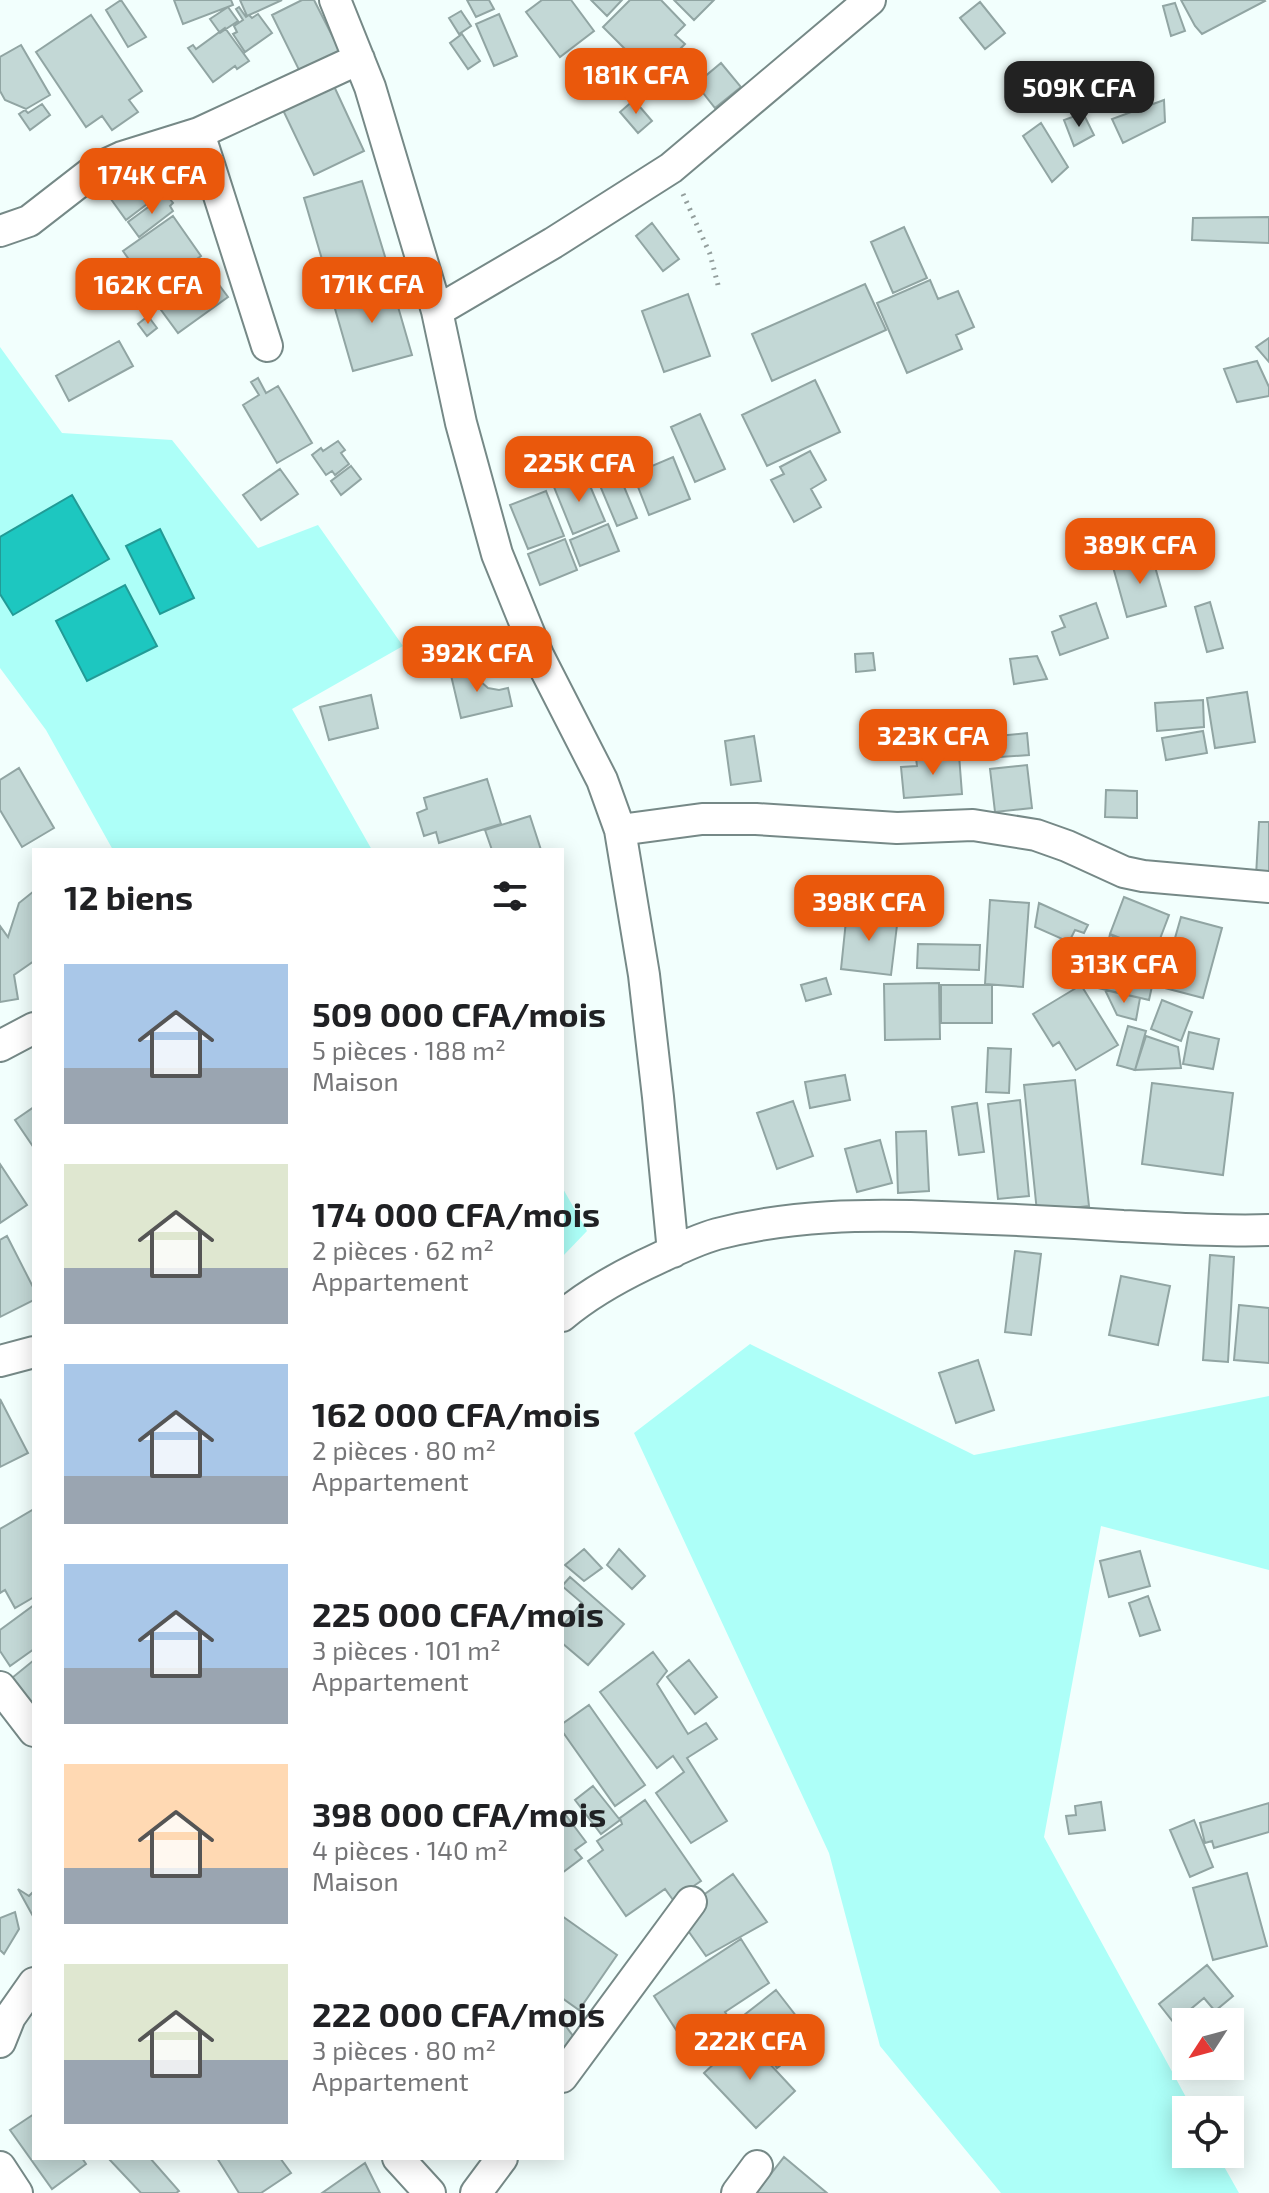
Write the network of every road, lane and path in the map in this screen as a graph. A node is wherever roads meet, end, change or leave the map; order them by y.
1 (335, 0) edge
2 (870, 0) edge
3 (359, 59) junction
4 (199, 133) junction
5 (671, 168) junction
6 (0, 231) edge
7 (718, 285) dead end
8 (437, 311) junction
9 (267, 346) dead end
10 (620, 830) junction
11 (1269, 887) edge
12 (32, 1029) edge
13 (0, 1046) edge
14 (1269, 1230) edge
15 (673, 1252) junction
16 (564, 1314) edge
17 (32, 1353) edge
18 (0, 1361) edge
19 (0, 1687) edge
20 (32, 1728) edge
21 (691, 1902) dead end
22 (32, 1986) edge
23 (0, 2042) edge
24 (564, 2074) edge
25 (400, 2160) edge
26 (501, 2160) edge
27 (757, 2166) dead end
28 (0, 2167) edge
29 (17, 2193) edge
30 (430, 2193) edge
31 (476, 2193) edge
32 (737, 2193) edge

1 - 3 street
2 - 5 street
3 - 4 street
3 - 8 street
4 - 6 street
4 - 9 street
5 - 7 path
5 - 8 street
8 - 10 street
10 - 11 street
10 - 15 street
12 - 13 street
14 - 15 street
15 - 16 street
17 - 18 street
19 - 20 street
21 - 24 street
22 - 23 street
25 - 30 street
26 - 31 street
27 - 32 street
28 - 29 street

